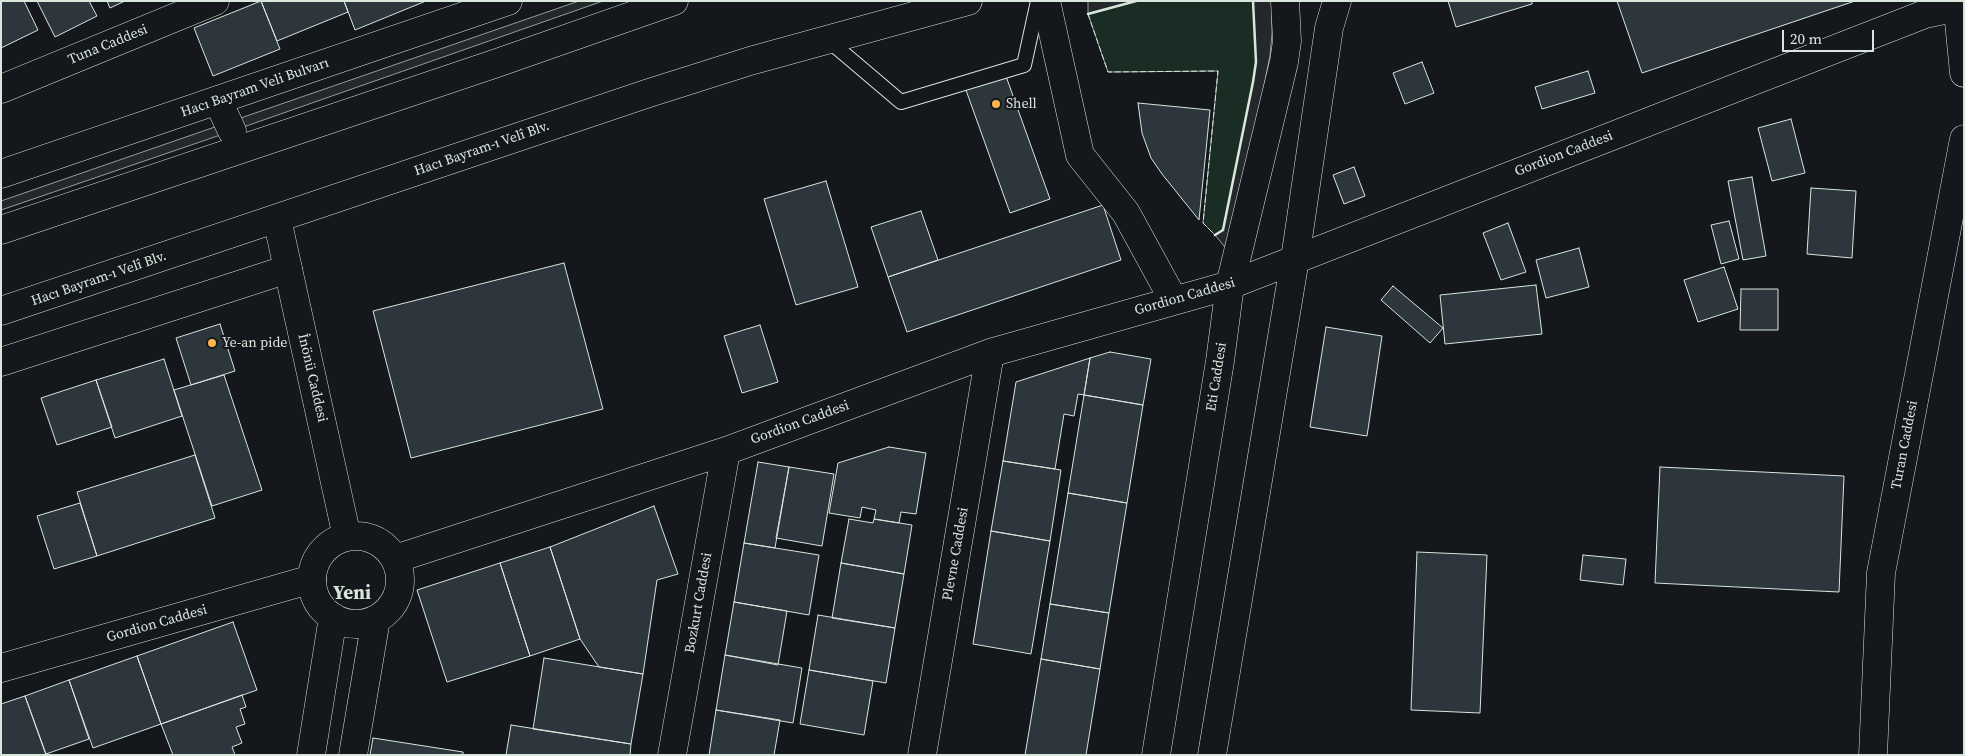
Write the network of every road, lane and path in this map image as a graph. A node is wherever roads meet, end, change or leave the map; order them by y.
1 (215, 1) edge
2 (508, 1) edge
3 (674, 1) edge
4 (968, 1) edge
5 (1038, 1) edge
6 (1046, 1) edge
7 (1285, 1) edge
8 (1337, 1) edge
9 (1959, 5) edge
10 (177, 8) edge
11 (828, 40) junction
12 (1964, 73) edge
13 (1, 89) edge
14 (218, 101) junction
15 (232, 131) dead end
16 (1964, 139) edge
17 (1, 174) edge
18 (277, 219) junction
19 (1, 230) edge
20 (1295, 259) junction
21 (288, 269) junction
22 (1230, 285) junction
23 (1174, 300) junction
24 (1, 311) edge
25 (990, 353) junction
26 (1, 362) edge
27 (726, 451) junction
28 (347, 536) junction
29 (395, 559) junction
30 (312, 579) junction
31 (333, 617) junction
32 (376, 620) junction
33 (1, 668) edge
34 (311, 755) edge
35 (353, 755) edge
36 (672, 755) edge
37 (922, 755) edge
38 (1156, 755) edge
39 (1212, 755) edge
40 (1873, 755) edge

1 - 10 main road, Tuna Caddesi
2 - 14 main road, Hacı Bayram Veli Bulvarı
3 - 19 main road
4 - 11 main road, Hacı Bayram-ı Velî Blv.
5 - 11 lane
6 - 23 main road
7 - 22 main road, Eti Caddesi
8 - 20 main road
9 - 12 main road
9 - 20 main road, Gordion Caddesi
10 - 13 main road, Tuna Caddesi
11 - 18 main road, Hacı Bayram-ı Velî Blv.
14 - 15 main road
14 - 17 main road, Hacı Bayram Veli Bulvarı
16 - 40 main road, Turan Caddesi
18 - 21 main road, İnönü Caddesi
18 - 24 main road, Hacı Bayram-ı Velî Blv.
20 - 22 main road, Gordion Caddesi
20 - 39 main road
21 - 26 main road
21 - 28 main road, İnönü Caddesi
22 - 23 main road, Gordion Caddesi
22 - 38 main road, Eti Caddesi
23 - 25 main road, Gordion Caddesi
25 - 27 main road, Gordion Caddesi
25 - 37 main road, Plevne Caddesi
27 - 29 main road, Gordion Caddesi
27 - 36 main road, Bozkurt Caddesi
28 - 29 main road
28 - 30 main road
29 - 32 main road
30 - 31 main road
30 - 33 main road, Gordion Caddesi
31 - 32 main road
31 - 34 main road
32 - 35 main road

